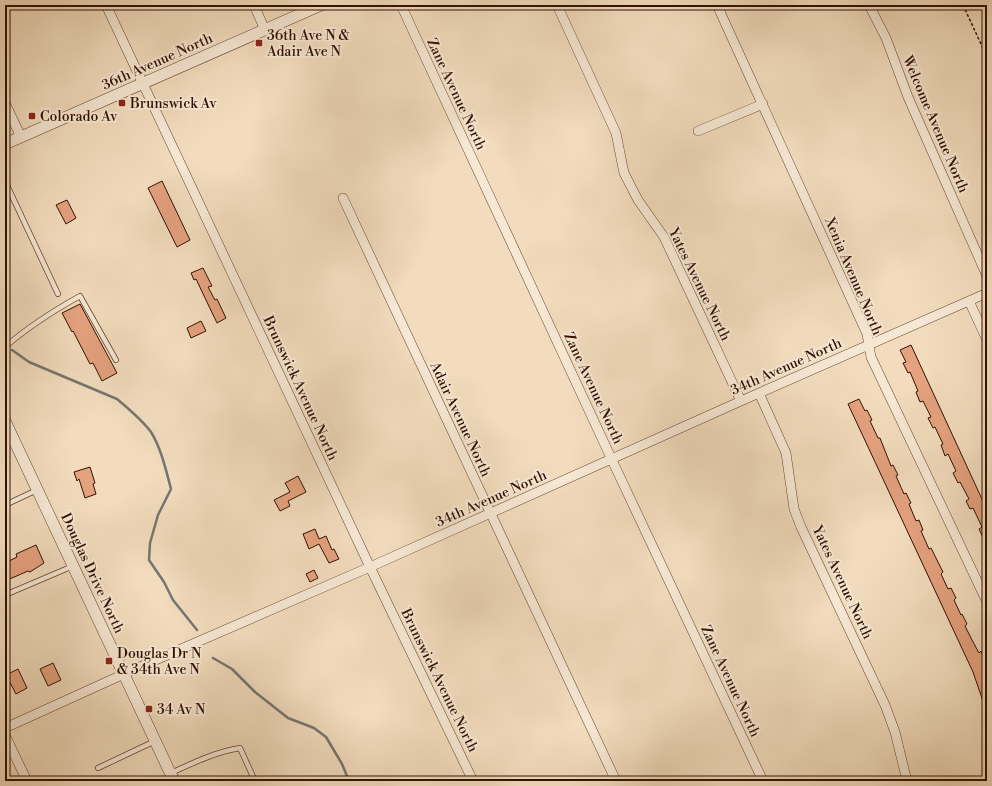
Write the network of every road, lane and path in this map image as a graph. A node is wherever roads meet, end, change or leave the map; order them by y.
1 (106, 5) edge
2 (254, 5) edge
3 (321, 5) edge
4 (400, 5) edge
5 (557, 5) edge
6 (717, 5) edge
7 (869, 5) edge
8 (963, 5) edge
9 (266, 30) junction
10 (987, 57) edge
11 (144, 83) junction
12 (5, 103) edge
13 (763, 104) junction
14 (698, 131) dead end
15 (21, 137) junction
16 (5, 144) edge
17 (5, 181) edge
18 (343, 198) dead end
19 (987, 276) edge
20 (987, 293) edge
21 (58, 294) dead end
22 (969, 301) junction
23 (987, 340) edge
24 (869, 345) junction
25 (5, 347) edge
26 (116, 360) dead end
27 (759, 393) junction
28 (741, 401) junction
29 (6, 424) edge
30 (612, 460) junction
31 (37, 490) junction
32 (5, 504) edge
33 (490, 514) junction
34 (73, 566) junction
35 (370, 567) junction
36 (5, 595) edge
37 (987, 602) edge
38 (124, 674) junction
39 (5, 728) edge
40 (5, 735) edge
41 (155, 741) junction
42 (98, 768) dead end
43 (172, 777) edge
44 (27, 781) edge
45 (255, 781) edge
46 (473, 781) edge
47 (616, 781) edge
48 (763, 781) edge
49 (907, 781) edge

1 - 11 street, Brunswick Avenue North
2 - 9 street
3 - 9 street, 36th Avenue North
4 - 30 street, Zane Avenue North
5 - 28 street, Yates Avenue North
6 - 13 street, Xenia Avenue North
7 - 19 street, Welcome Avenue North
8 - 10 path
9 - 11 street, 36th Avenue North
11 - 15 street, 36th Avenue North
11 - 35 street, Brunswick Avenue North
12 - 15 street
13 - 14 street
13 - 24 street, Xenia Avenue North
15 - 16 street, 36th Avenue North
17 - 21 lane
18 - 33 street, Adair Avenue North
20 - 22 street, 34th Avenue North
22 - 23 street
22 - 24 street, 34th Avenue North
24 - 27 street, 34th Avenue North
24 - 37 street, Xenia Avenue North
25 - 26 lane
27 - 28 street, 34th Avenue North
27 - 49 street, Yates Avenue North
28 - 30 street, 34th Avenue North
29 - 31 street, Douglas Drive North
30 - 33 street, 34th Avenue North
30 - 48 street, Zane Avenue North
31 - 32 lane
31 - 34 street, Douglas Drive North
33 - 35 street, 34th Avenue North
33 - 47 street, Adair Avenue North
34 - 36 lane
34 - 38 street, Douglas Drive North
35 - 38 street, 34th Avenue North
35 - 46 street, Brunswick Avenue North
38 - 39 street, 34th Avenue North
38 - 41 street, Douglas Drive North
40 - 44 street
41 - 42 lane
41 - 43 street, Douglas Drive North
43 - 45 lane

